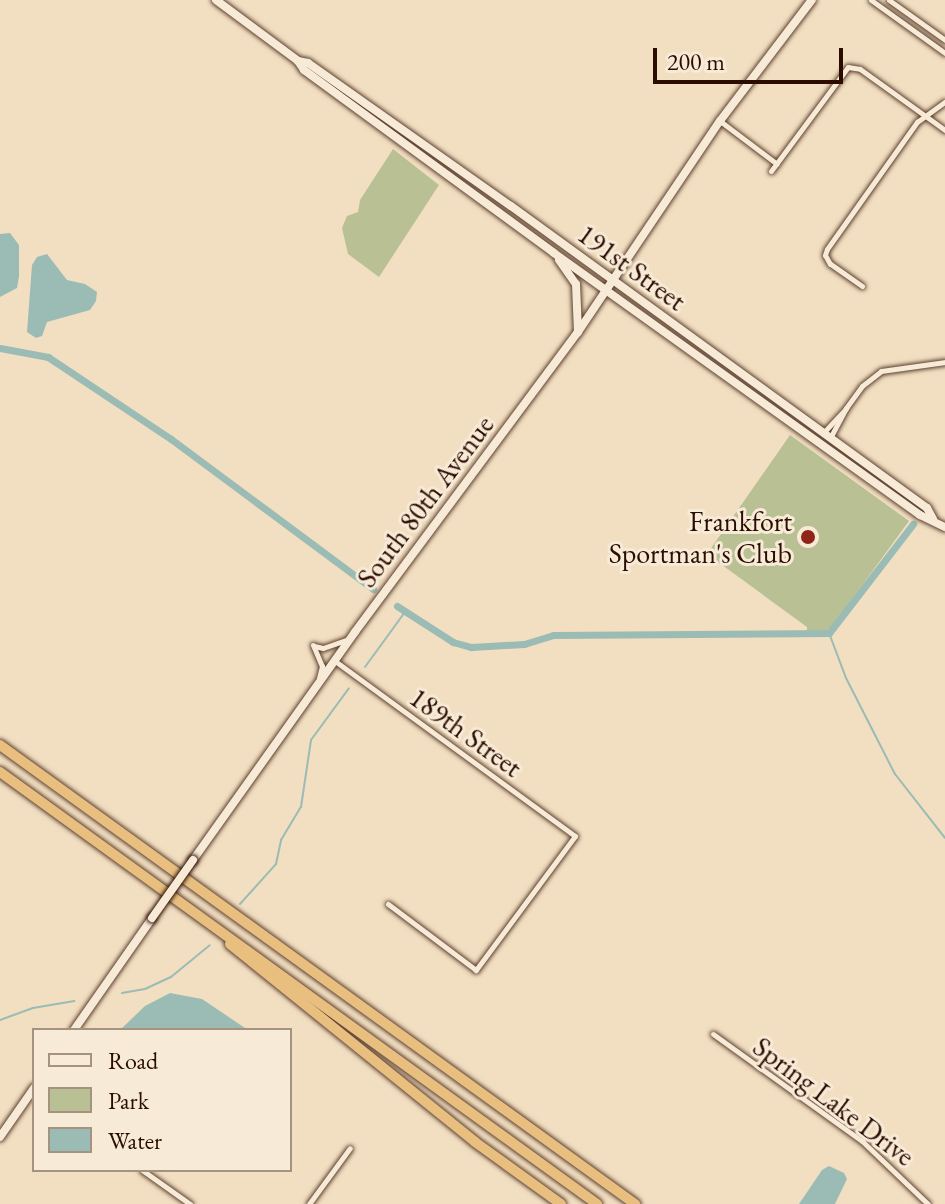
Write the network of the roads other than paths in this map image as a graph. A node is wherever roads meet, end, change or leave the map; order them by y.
1 (216, 0) edge
2 (812, 0) edge
3 (871, 0) edge
4 (886, 0) edge
5 (879, 6) junction
6 (945, 40) edge
7 (945, 53) edge
8 (298, 61) junction
9 (945, 102) edge
10 (924, 115) junction
11 (720, 121) junction
12 (945, 130) edge
13 (777, 164) junction
14 (771, 171) dead end
15 (554, 253) junction
16 (614, 281) junction
17 (862, 286) dead end
18 (607, 291) junction
19 (578, 332) junction
20 (945, 362) edge
21 (826, 436) junction
22 (933, 519) junction
23 (945, 527) edge
24 (355, 632) junction
25 (335, 661) junction
26 (314, 691) junction
27 (0, 745) edge
28 (0, 772) edge
29 (388, 904) dead end
30 (196, 913) junction
31 (75, 1028) edge
32 (713, 1034) dead end
33 (32, 1091) edge
34 (25, 1101) junction
35 (32, 1105) edge
36 (0, 1137) edge
37 (350, 1148) dead end
38 (145, 1172) edge
39 (190, 1204) edge
40 (309, 1204) edge
41 (561, 1204) edge
42 (597, 1204) edge
43 (635, 1204) edge
44 (928, 1204) edge

1 - 8 main road, 191st Street
2 - 11 main road, South 80th Avenue
3 - 5 street
4 - 5 street
4 - 6 street
5 - 7 street
8 - 15 main road, 191st Street
8 - 16 main road, 191st Street
9 - 10 street
10 - 12 street
10 - 13 street
10 - 17 street
11 - 13 street
11 - 16 main road, South 80th Avenue
13 - 14 street
15 - 18 main road, 191st Street
15 - 19 main road
16 - 18 main road, South 80th Avenue
16 - 21 main road, 191st Street
18 - 19 main road, South 80th Avenue
18 - 22 main road, 191st Street
19 - 24 main road, South 80th Avenue
20 - 21 street
21 - 22 main road, 191st Street
22 - 23 main road, 191st Street
24 - 25 main road, South 80th Avenue
24 - 26 street
25 - 26 main road, South 80th Avenue
25 - 29 street, 189th Street
26 - 31 main road, South 80th Avenue, bridge
27 - 43 highway
28 - 30 highway
30 - 41 highway
30 - 42 highway
32 - 44 street, Spring Lake Drive
33 - 34 main road
34 - 35 street
34 - 36 main road
37 - 40 street
38 - 39 street

